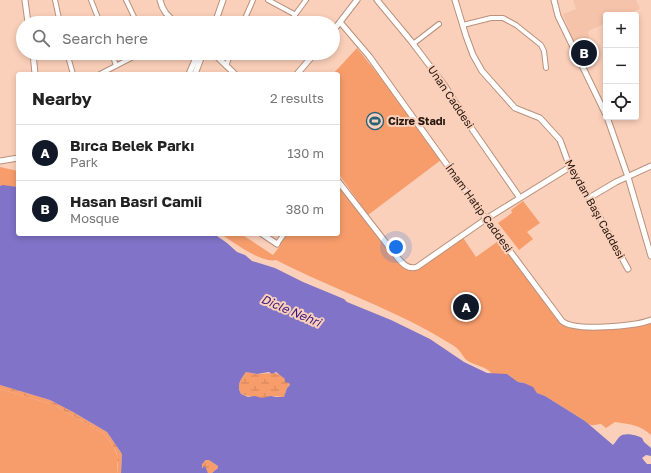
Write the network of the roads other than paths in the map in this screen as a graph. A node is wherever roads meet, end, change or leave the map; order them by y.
1 (24, 0) edge
2 (55, 0) edge
3 (91, 0) edge
4 (126, 0) edge
5 (160, 0) edge
6 (223, 0) edge
7 (253, 0) edge
8 (268, 0) edge
9 (306, 0) edge
10 (356, 0) edge
11 (377, 0) edge
12 (455, 0) edge
13 (554, 0) edge
14 (294, 14) joint
15 (27, 16) edge
16 (58, 16) edge
17 (97, 16) edge
18 (134, 16) edge
19 (169, 16) edge
20 (217, 16) edge
21 (246, 16) edge
22 (340, 22) joint
23 (439, 24) dead end
24 (463, 25) junction
25 (414, 44) junction
26 (33, 60) edge
27 (69, 60) edge
28 (114, 60) edge
29 (128, 60) edge
30 (195, 60) edge
31 (200, 60) edge
32 (220, 60) edge
33 (228, 60) edge
34 (309, 60) edge
35 (116, 66) junction
36 (226, 66) junction
37 (546, 68) dead end
38 (35, 72) edge
39 (72, 72) edge
40 (104, 72) edge
41 (191, 72) edge
42 (196, 72) edge
43 (234, 72) edge
44 (300, 72) edge
45 (603, 110) edge
46 (607, 120) edge
47 (16, 158) edge
48 (0, 161) edge
49 (651, 166) edge
50 (570, 167) junction
51 (628, 176) junction
52 (340, 183) edge
53 (520, 198) junction
54 (589, 198) junction
55 (486, 219) junction
56 (265, 236) edge
57 (283, 236) edge
58 (277, 244) joint
59 (650, 247) edge
60 (651, 256) edge
61 (628, 269) dead end
62 (651, 320) edge

1 - 15 street
2 - 16 street
3 - 17 street
4 - 18 street
5 - 19 street
6 - 20 street
7 - 21 street
8 - 14 street
9 - 14 street
10 - 22 street
11 - 25 street, Unan Caddesi
12 - 24 street, Meydan Başı Caddesi
13 - 45 street
22 - 55 street, İmam Hatip Caddesi
23 - 25 street
24 - 37 street
24 - 50 street, Meydan Başı Caddesi
25 - 53 street, Unan Caddesi
26 - 38 street
27 - 39 street
28 - 35 street
29 - 35 street
30 - 41 street
31 - 42 street
32 - 36 street
33 - 36 street
34 - 44 street
35 - 40 street
36 - 43 street
46 - 51 street
47 - 48 street
49 - 51 street
50 - 53 street
50 - 54 street, Meydan Başı Caddesi
51 - 54 street
51 - 59 street
52 - 55 street
53 - 55 street
54 - 61 street, Meydan Başı Caddesi
55 - 62 street, İmam Hatip Caddesi
56 - 58 street
57 - 58 street
59 - 60 street

